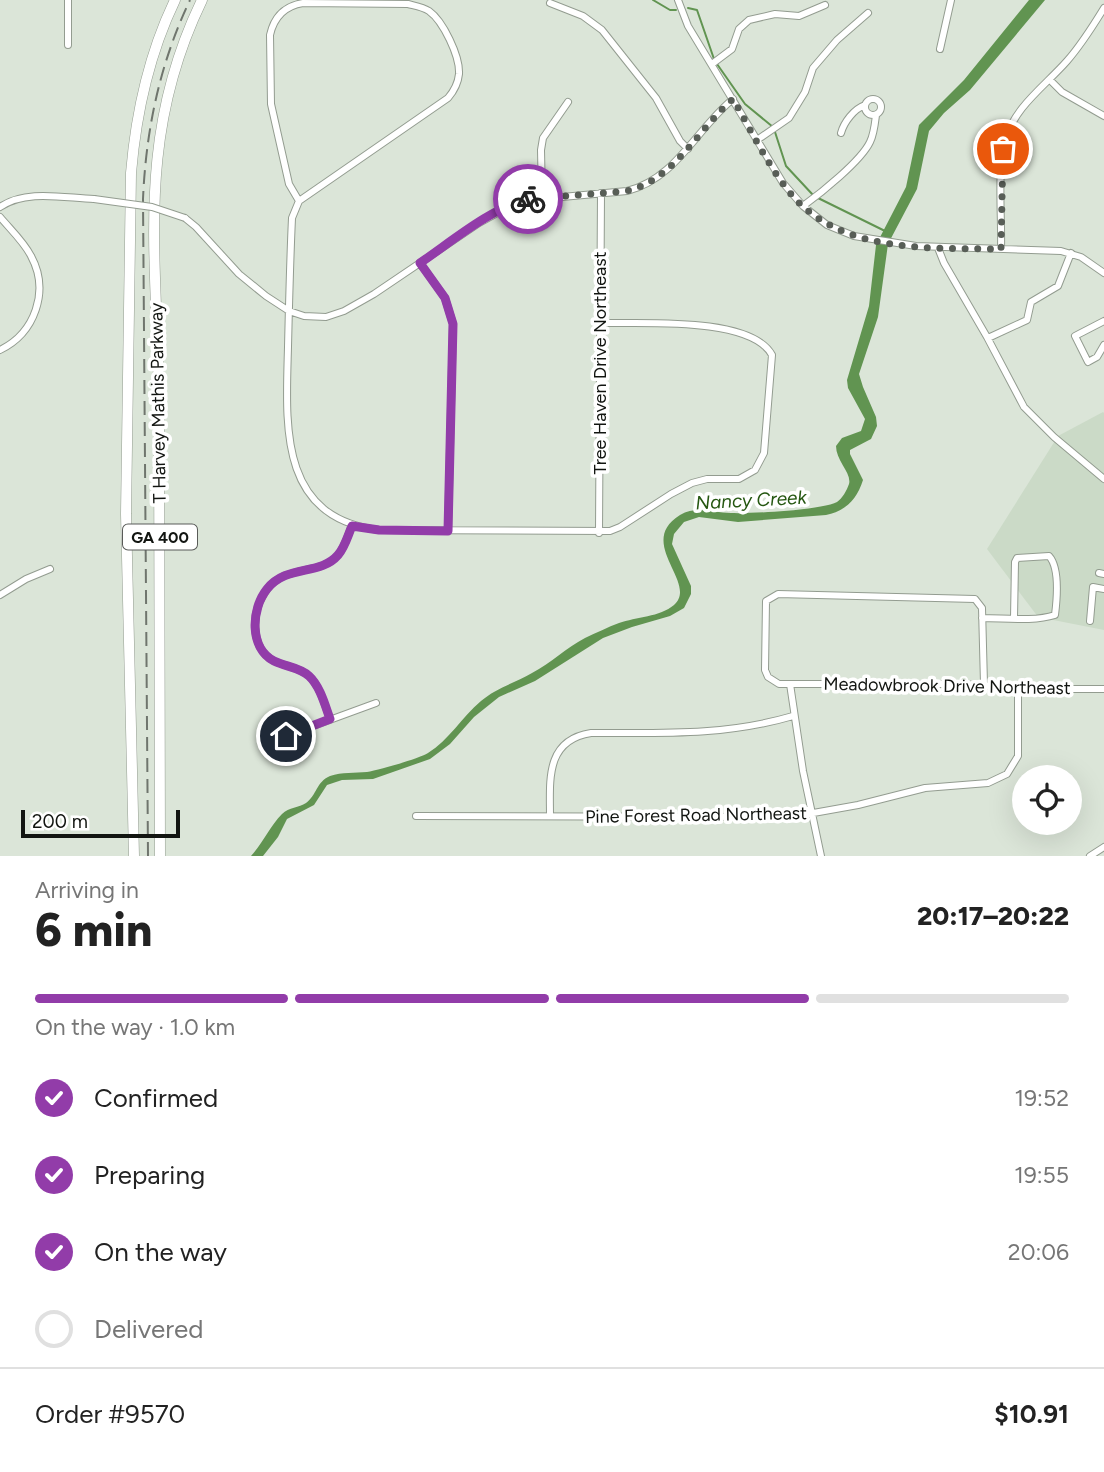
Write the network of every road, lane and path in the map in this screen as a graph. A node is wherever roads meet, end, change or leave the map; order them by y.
1 (68, 0) edge
2 (175, 0) edge
3 (202, 0) edge
4 (678, 0) edge
5 (951, 0) edge
6 (550, 3) dead end
7 (825, 5) dead end
8 (1104, 8) edge
9 (868, 12) dead end
10 (68, 45) dead end
11 (940, 49) dead end
12 (714, 62) junction
13 (1050, 80) junction
14 (733, 99) junction
15 (568, 102) dead end
16 (865, 105) junction
17 (876, 115) junction
18 (1104, 116) edge
19 (841, 133) dead end
20 (760, 138) junction
21 (688, 149) junction
22 (601, 194) junction
23 (542, 198) junction
24 (299, 201) junction
25 (806, 204) junction
26 (0, 207) edge
27 (0, 217) edge
28 (938, 248) junction
29 (1001, 249) junction
30 (1071, 253) junction
31 (420, 263) junction
32 (1104, 273) edge
33 (289, 311) junction
34 (1102, 322) edge
35 (600, 323) junction
36 (1104, 331) edge
37 (988, 338) junction
38 (1104, 345) edge
39 (0, 350) edge
40 (1104, 479) edge
41 (352, 526) junction
42 (448, 531) junction
43 (599, 533) junction
44 (50, 569) dead end
45 (1104, 589) edge
46 (0, 596) edge
47 (982, 618) junction
48 (1014, 618) junction
49 (1090, 621) dead end
50 (790, 684) junction
51 (984, 684) junction
52 (1018, 687) junction
53 (1104, 689) edge
54 (376, 703) dead end
55 (793, 716) junction
56 (330, 719) junction
57 (264, 744) dead end
58 (813, 815) junction
59 (416, 816) dead end
60 (550, 816) junction
61 (1104, 847) edge
62 (134, 856) edge
63 (160, 856) edge
64 (821, 856) edge
65 (1090, 856) edge

1 - 10 street
2 - 62 highway, T Harvey Mathis Parkway / GA 400
3 - 63 highway, T Harvey Mathis Parkway / GA 400
4 - 12 street
5 - 11 street
6 - 21 street
7 - 12 street
8 - 13 street
9 - 20 street
12 - 14 street
13 - 18 street
13 - 29 street
14 - 20 street
14 - 21 street
15 - 23 street
16 - 17 street
16 - 17 street
16 - 19 street
17 - 25 street
20 - 25 street
21 - 22 street
22 - 23 street
22 - 35 street, Tree Haven Drive Northeast
23 - 31 street
24 - 24 street
24 - 33 street
25 - 28 street
26 - 33 street, bridge
27 - 39 street
28 - 29 street
28 - 37 street
29 - 30 street
30 - 32 street
30 - 37 street
31 - 33 street
31 - 42 street
33 - 41 street
34 - 36 street
34 - 38 street
35 - 43 street, Tree Haven Drive Northeast
35 - 43 street
37 - 40 street
41 - 42 street
41 - 56 street
42 - 43 street
44 - 46 street
45 - 49 street
47 - 48 street
47 - 50 street
47 - 51 street
48 - 48 street
50 - 51 street, Meadowbrook Drive Northeast
50 - 55 street
51 - 52 street, Meadowbrook Drive Northeast
52 - 53 street, Meadowbrook Drive Northeast
52 - 58 street, Pine Forest Road Northeast
54 - 56 street
55 - 58 street
55 - 60 street
56 - 57 street
58 - 60 street, Pine Forest Road Northeast
58 - 64 street
59 - 60 street, Pine Forest Road Northeast
61 - 65 street

